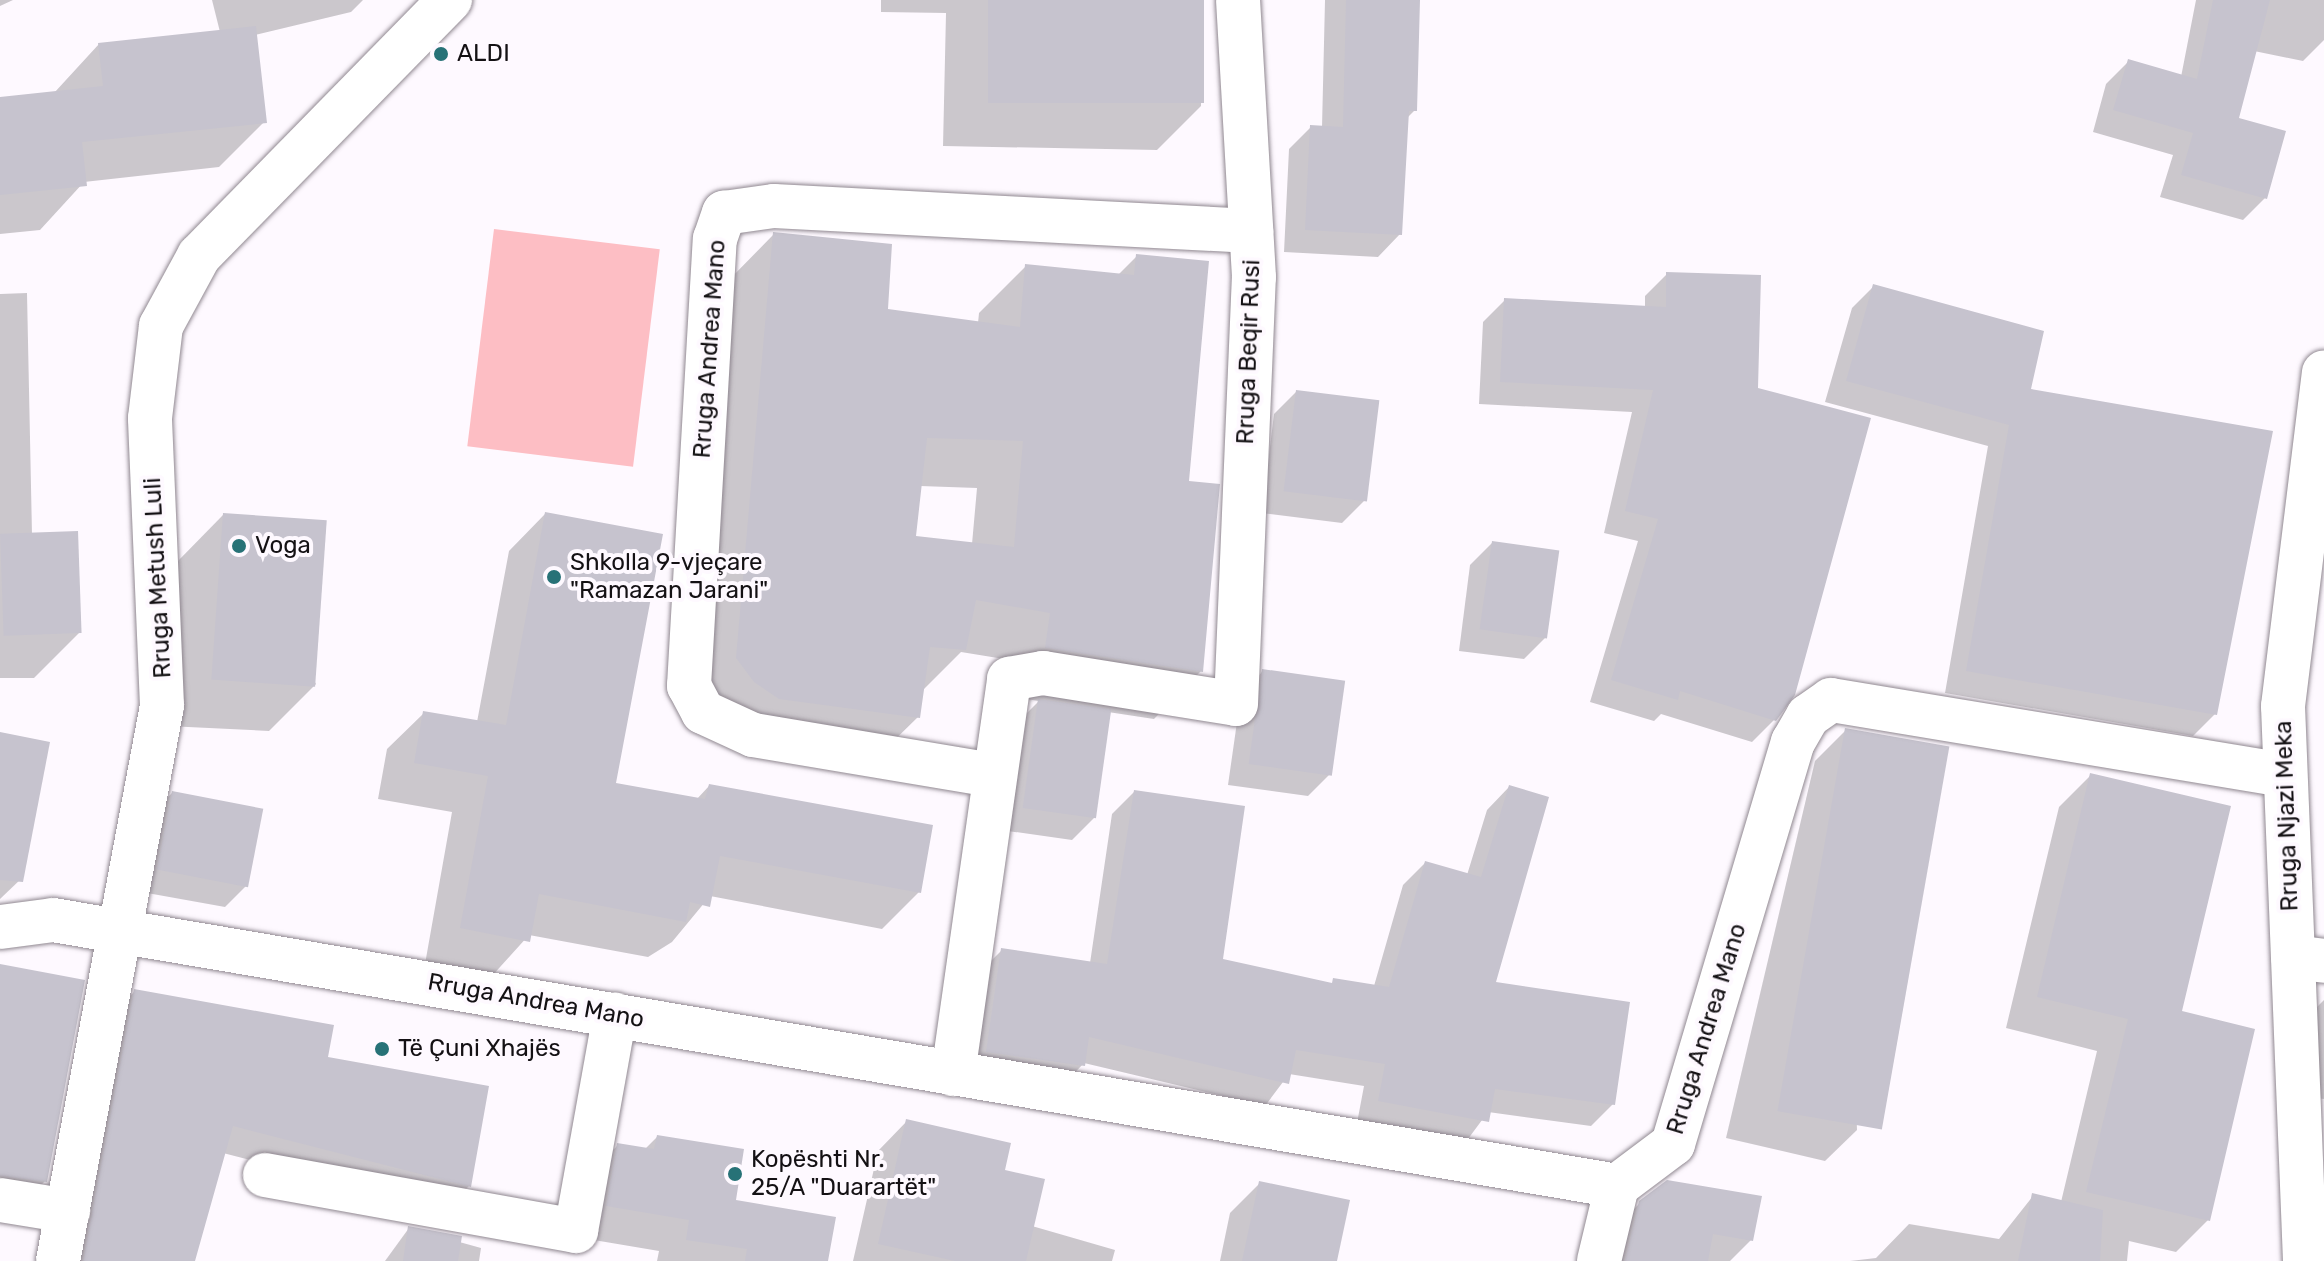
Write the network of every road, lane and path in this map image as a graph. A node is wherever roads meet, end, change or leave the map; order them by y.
1 (450, 0) edge
2 (1238, 0) edge
3 (1251, 231) junction
4 (2324, 373) edge
5 (992, 775) junction
6 (2282, 775) junction
7 (0, 927) edge
8 (119, 931) junction
9 (2308, 959) edge
10 (615, 1014) junction
11 (953, 1074) junction
12 (265, 1175) dead end
13 (1617, 1186) junction
14 (0, 1200) edge
15 (68, 1211) junction
16 (58, 1261) edge
17 (1599, 1261) edge
18 (2305, 1261) edge

1 - 8 street, Rruga Metush Luli
2 - 3 street, Rruga Beqir Rusi
3 - 5 street, Rruga Beqir Rusi
3 - 5 street, Rruga Andrea Mano
4 - 6 street, Rruga Njazi Meka
5 - 11 street
6 - 9 street, Rruga Njazi Meka
6 - 13 street, Rruga Andrea Mano
7 - 8 street, Rruga Andrea Mano
8 - 10 street, Rruga Andrea Mano
8 - 15 street, Rruga Metush Luli
9 - 18 street, Rruga Njazi Meka
10 - 11 street, Rruga Andrea Mano
10 - 12 street
11 - 13 street, Rruga Andrea Mano
13 - 17 street
14 - 15 street
15 - 16 street, Rruga Metush Luli

